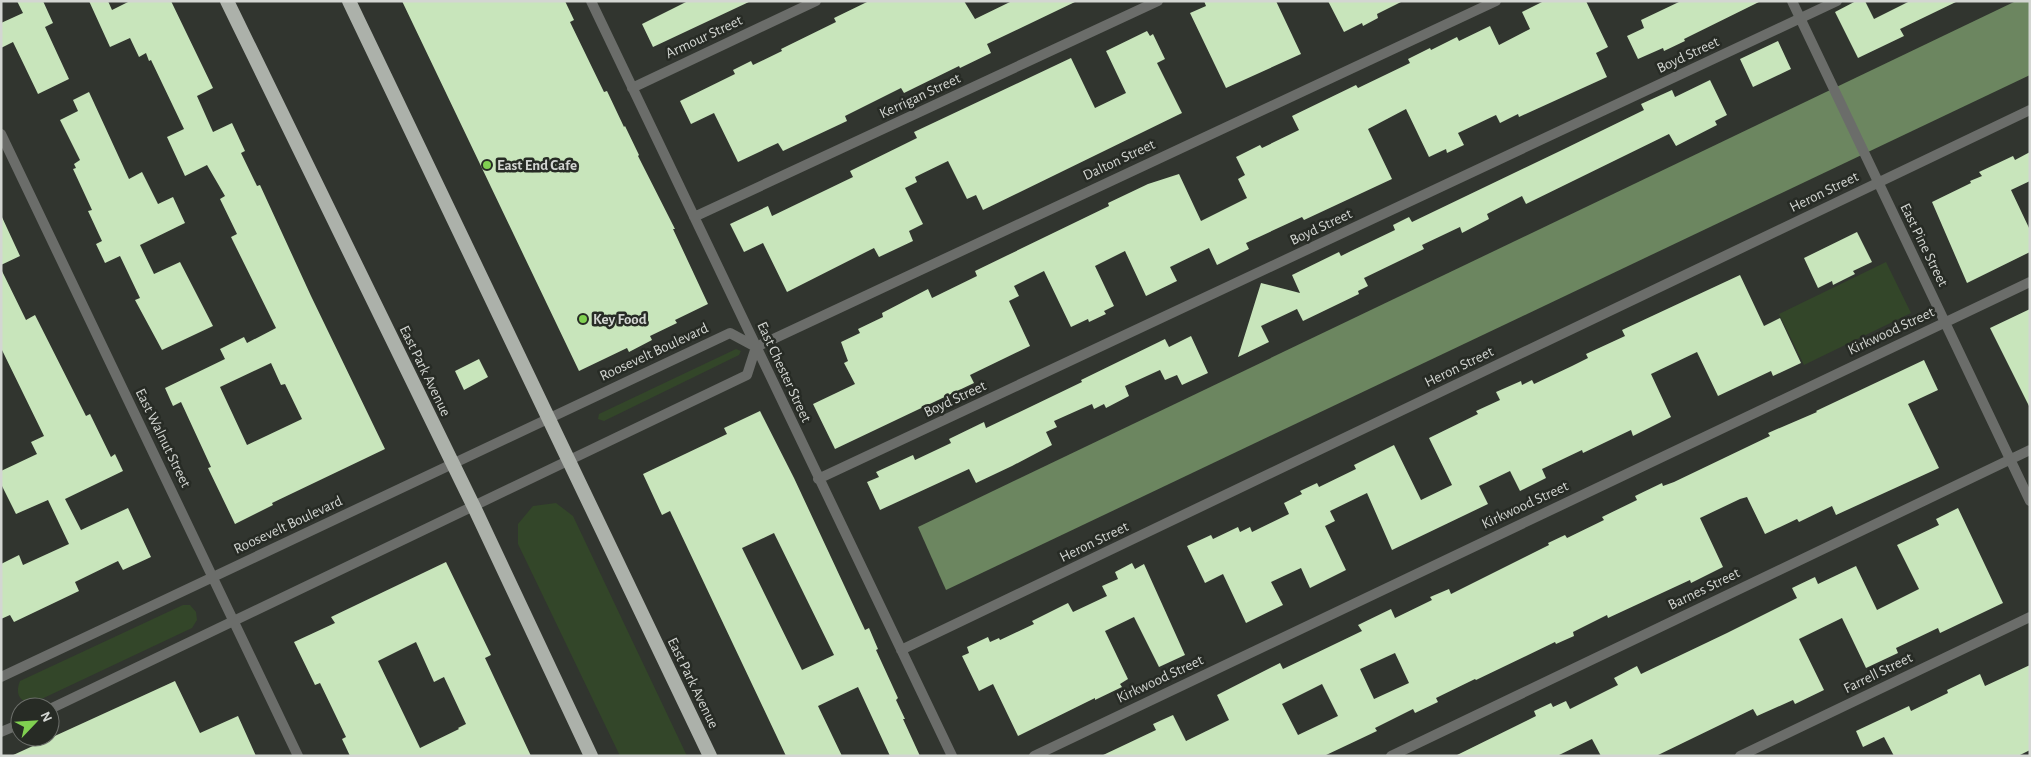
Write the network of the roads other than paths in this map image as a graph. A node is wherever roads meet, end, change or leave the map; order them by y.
1 (227, 1) edge
2 (349, 1) edge
3 (591, 1) edge
4 (816, 1) edge
5 (1158, 1) edge
6 (1496, 1) edge
7 (1792, 1) edge
8 (1837, 1) edge
9 (1800, 19) junction
10 (632, 88) junction
11 (2030, 110) edge
12 (1, 134) edge
13 (1878, 182) junction
14 (694, 217) junction
15 (2030, 282) edge
16 (1945, 322) junction
17 (756, 347) junction
18 (549, 418) junction
19 (2030, 450) edge
20 (2010, 459) junction
21 (570, 462) junction
22 (452, 464) junction
23 (818, 479) junction
24 (2030, 501) edge
25 (474, 507) junction
26 (213, 577) junction
27 (2030, 617) edge
28 (235, 622) junction
29 (901, 650) junction
30 (1, 677) edge
31 (60, 705) edge
32 (298, 756) edge
33 (591, 756) edge
34 (710, 756) edge
35 (952, 756) edge
36 (1034, 756) edge
37 (1391, 756) edge
38 (1740, 756) edge

1 - 22 highway, East Park Avenue
2 - 18 highway, East Park Avenue
3 - 10 street, East Chester Street
4 - 10 street, Armour Street
5 - 14 street, Kerrigan Street
6 - 17 street, Dalton Street
7 - 9 street, East Pine Street
8 - 9 street, Boyd Street
9 - 13 street, East Pine Street
9 - 23 street, Boyd Street
10 - 14 street, East Chester Street
11 - 13 street, Heron Street
12 - 26 street, East Walnut Street
13 - 16 street, East Pine Street
13 - 29 street, Heron Street
14 - 17 street, East Chester Street
15 - 16 street, Kirkwood Street
16 - 20 street, East Pine Street
16 - 36 street, Kirkwood Street
17 - 18 street, Roosevelt Boulevard
17 - 21 street
17 - 23 street, East Chester Street
18 - 21 highway, East Park Avenue
18 - 22 street, Roosevelt Boulevard
19 - 20 street, Barnes Street
20 - 24 street, East Pine Street
20 - 37 street, Barnes Street
21 - 25 street
21 - 34 highway, East Park Avenue
22 - 25 highway, East Park Avenue
22 - 26 street, Roosevelt Boulevard
23 - 29 street, East Chester Street
25 - 28 street
25 - 33 highway, East Park Avenue
26 - 28 street, East Walnut Street
26 - 30 street, Roosevelt Boulevard
27 - 38 street, Farrell Street
28 - 31 street
28 - 32 street, East Walnut Street
29 - 35 street, East Chester Street

